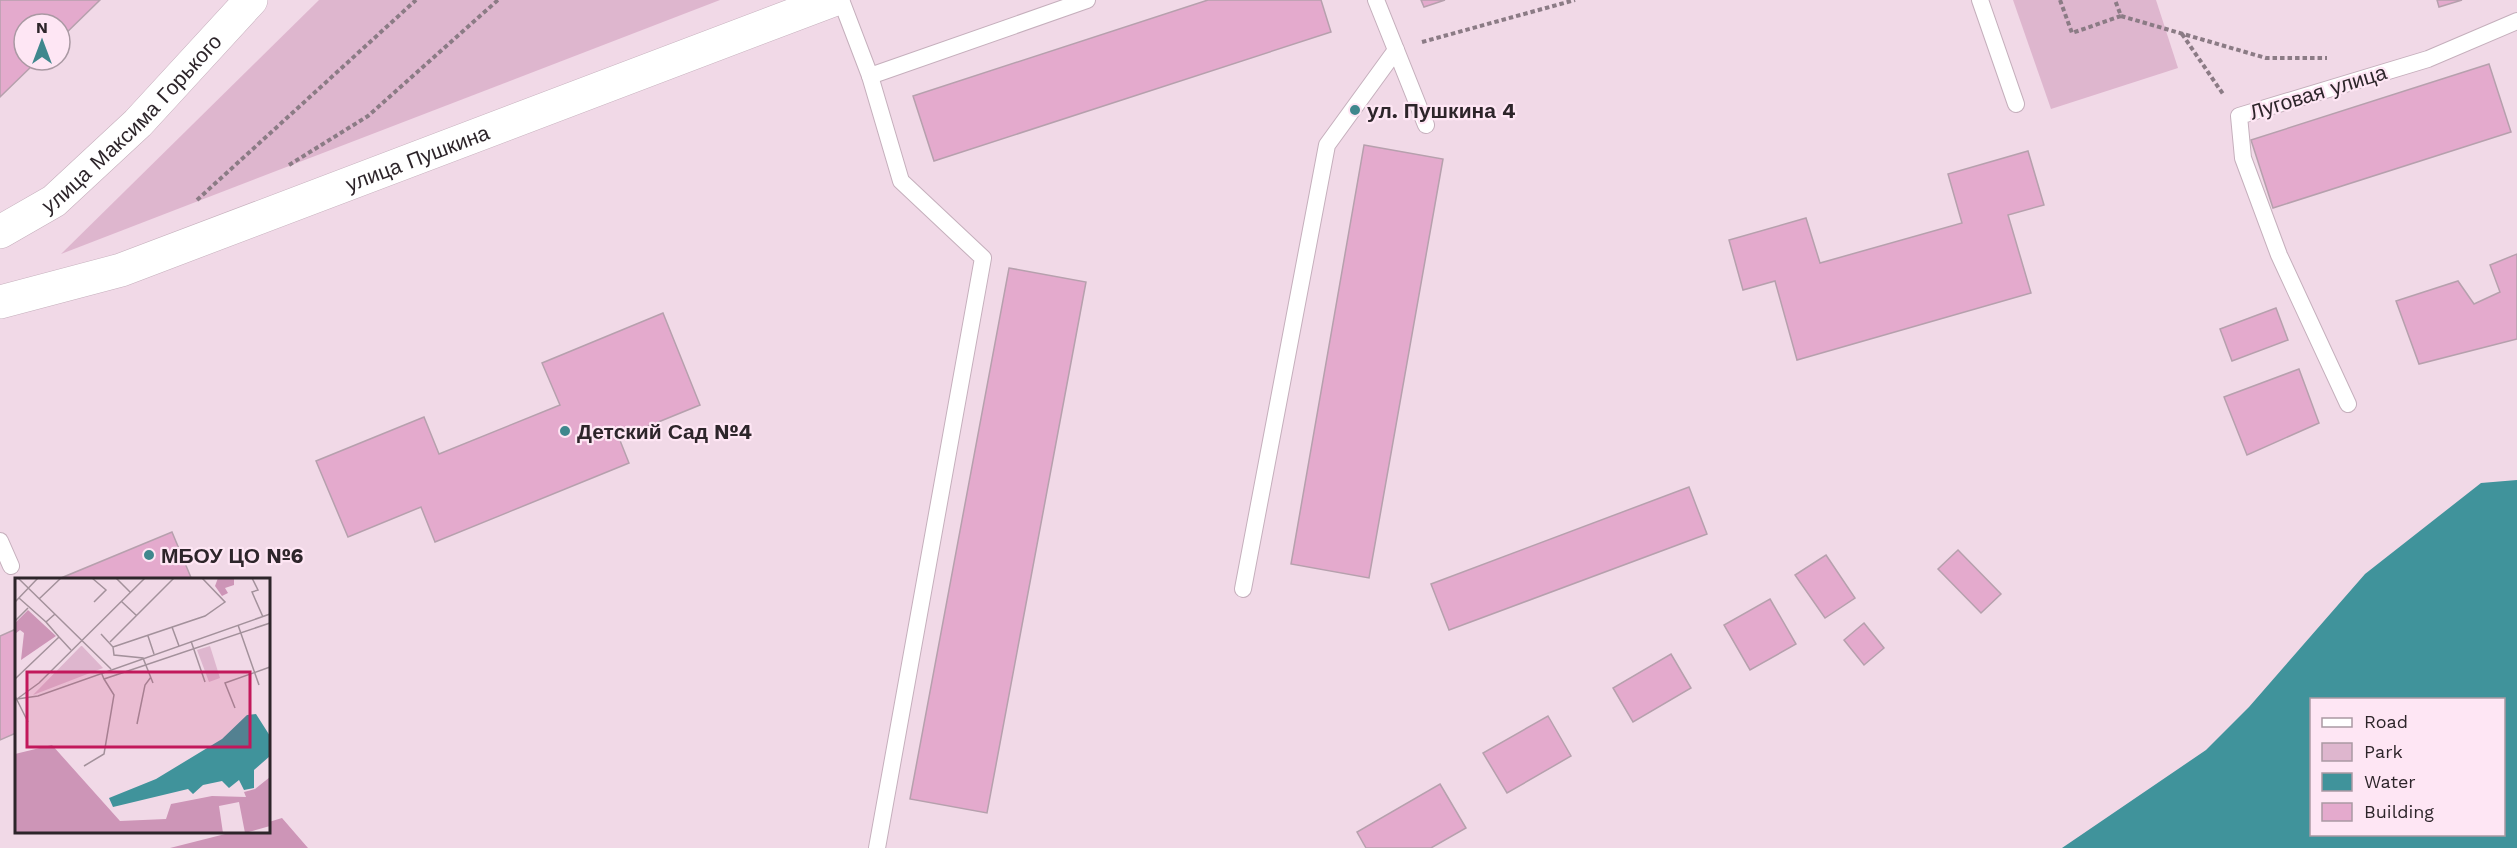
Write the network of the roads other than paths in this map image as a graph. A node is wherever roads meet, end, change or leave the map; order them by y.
1 (252, 0) edge
2 (833, 0) edge
3 (842, 0) edge
4 (1087, 0) edge
5 (1376, 0) edge
6 (1980, 0) edge
7 (2517, 21) edge
8 (1396, 50) junction
9 (870, 76) junction
10 (2016, 104) dead end
11 (1425, 125) dead end
12 (0, 232) edge
13 (0, 302) edge
14 (2348, 404) dead end
15 (0, 541) edge
16 (10, 566) dead end
17 (1243, 589) dead end
18 (877, 848) edge

1 - 12 street, улица Максима Горького
2 - 13 street, улица Пушкина
3 - 9 lane
4 - 9 lane
5 - 8 lane
6 - 10 lane
7 - 14 lane, Луговая улица
8 - 11 lane
8 - 17 lane
9 - 18 lane
15 - 16 lane

